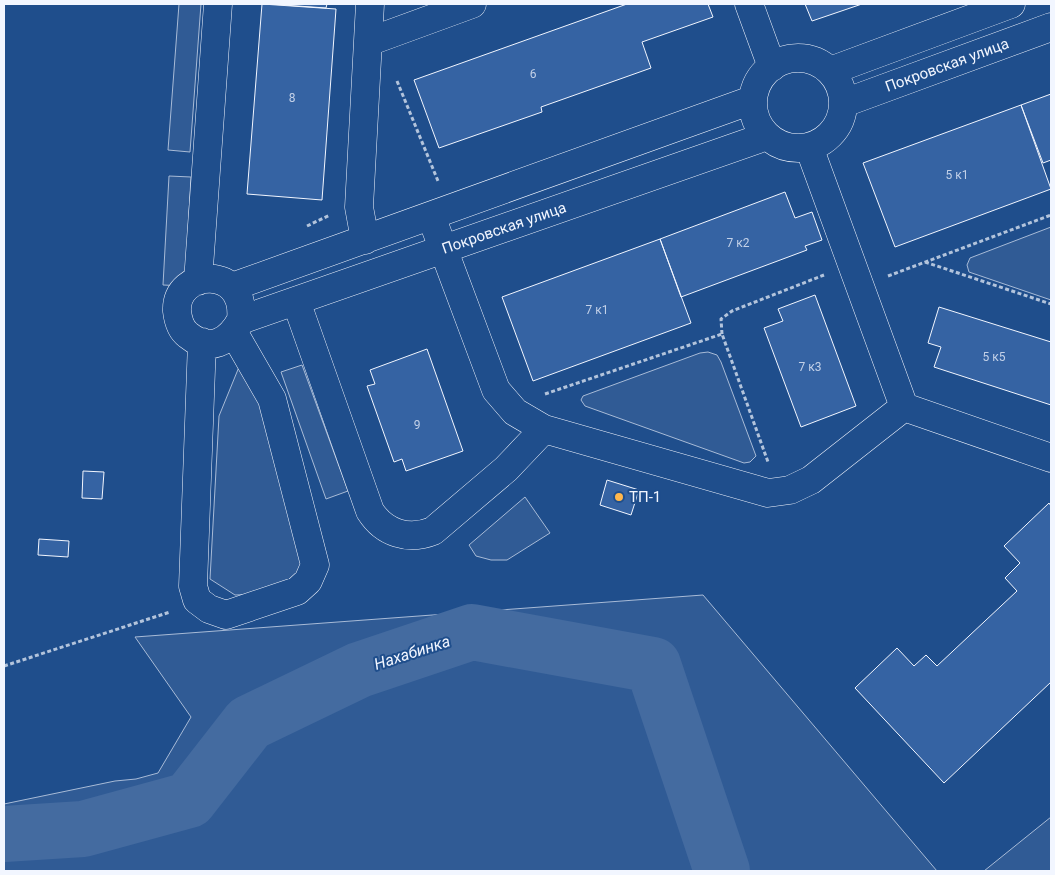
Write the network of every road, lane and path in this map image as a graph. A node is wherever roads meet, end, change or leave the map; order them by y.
1 (218, 4) edge
2 (370, 4) edge
3 (472, 4) edge
4 (749, 4) edge
5 (1011, 4) edge
6 (1051, 27) edge
7 (368, 42) junction
8 (772, 67) junction
9 (830, 71) junction
10 (397, 80) dead end
11 (752, 100) junction
12 (844, 103) junction
13 (766, 136) junction
14 (809, 147) junction
15 (438, 181) dead end
16 (1051, 215) edge
17 (431, 216) junction
18 (365, 240) junction
19 (442, 250) junction
20 (925, 262) junction
21 (830, 273) dead end
22 (198, 281) junction
23 (860, 286) junction
24 (232, 287) junction
25 (296, 301) junction
26 (1051, 304) edge
27 (238, 327) junction
28 (722, 334) junction
29 (202, 342) junction
30 (544, 394) dead end
31 (904, 406) junction
32 (544, 429) junction
33 (1051, 458) edge
34 (770, 469) dead end
35 (197, 600) junction
36 (4, 666) edge

1 - 22 street
2 - 7 street
3 - 7 street
4 - 8 street
5 - 9 street
6 - 12 street, Покровская улица
7 - 18 street
8 - 9 street
8 - 11 street
9 - 12 street
10 - 15 path
11 - 13 street
11 - 17 street
12 - 14 street
13 - 14 street
13 - 19 street, Покровская улица
14 - 23 street
16 - 20 path
17 - 18 street
17 - 19 street
18 - 24 street
19 - 25 street, Покровская улица
19 - 32 street
20 - 23 path
20 - 26 path
21 - 28 path
22 - 24 street
22 - 29 street
23 - 31 street
24 - 27 street
25 - 27 street, Покровская улица
25 - 32 street
27 - 29 street, Покровская улица
27 - 35 street
28 - 30 path
28 - 34 path
29 - 35 street
31 - 32 street
31 - 33 street
35 - 36 path

